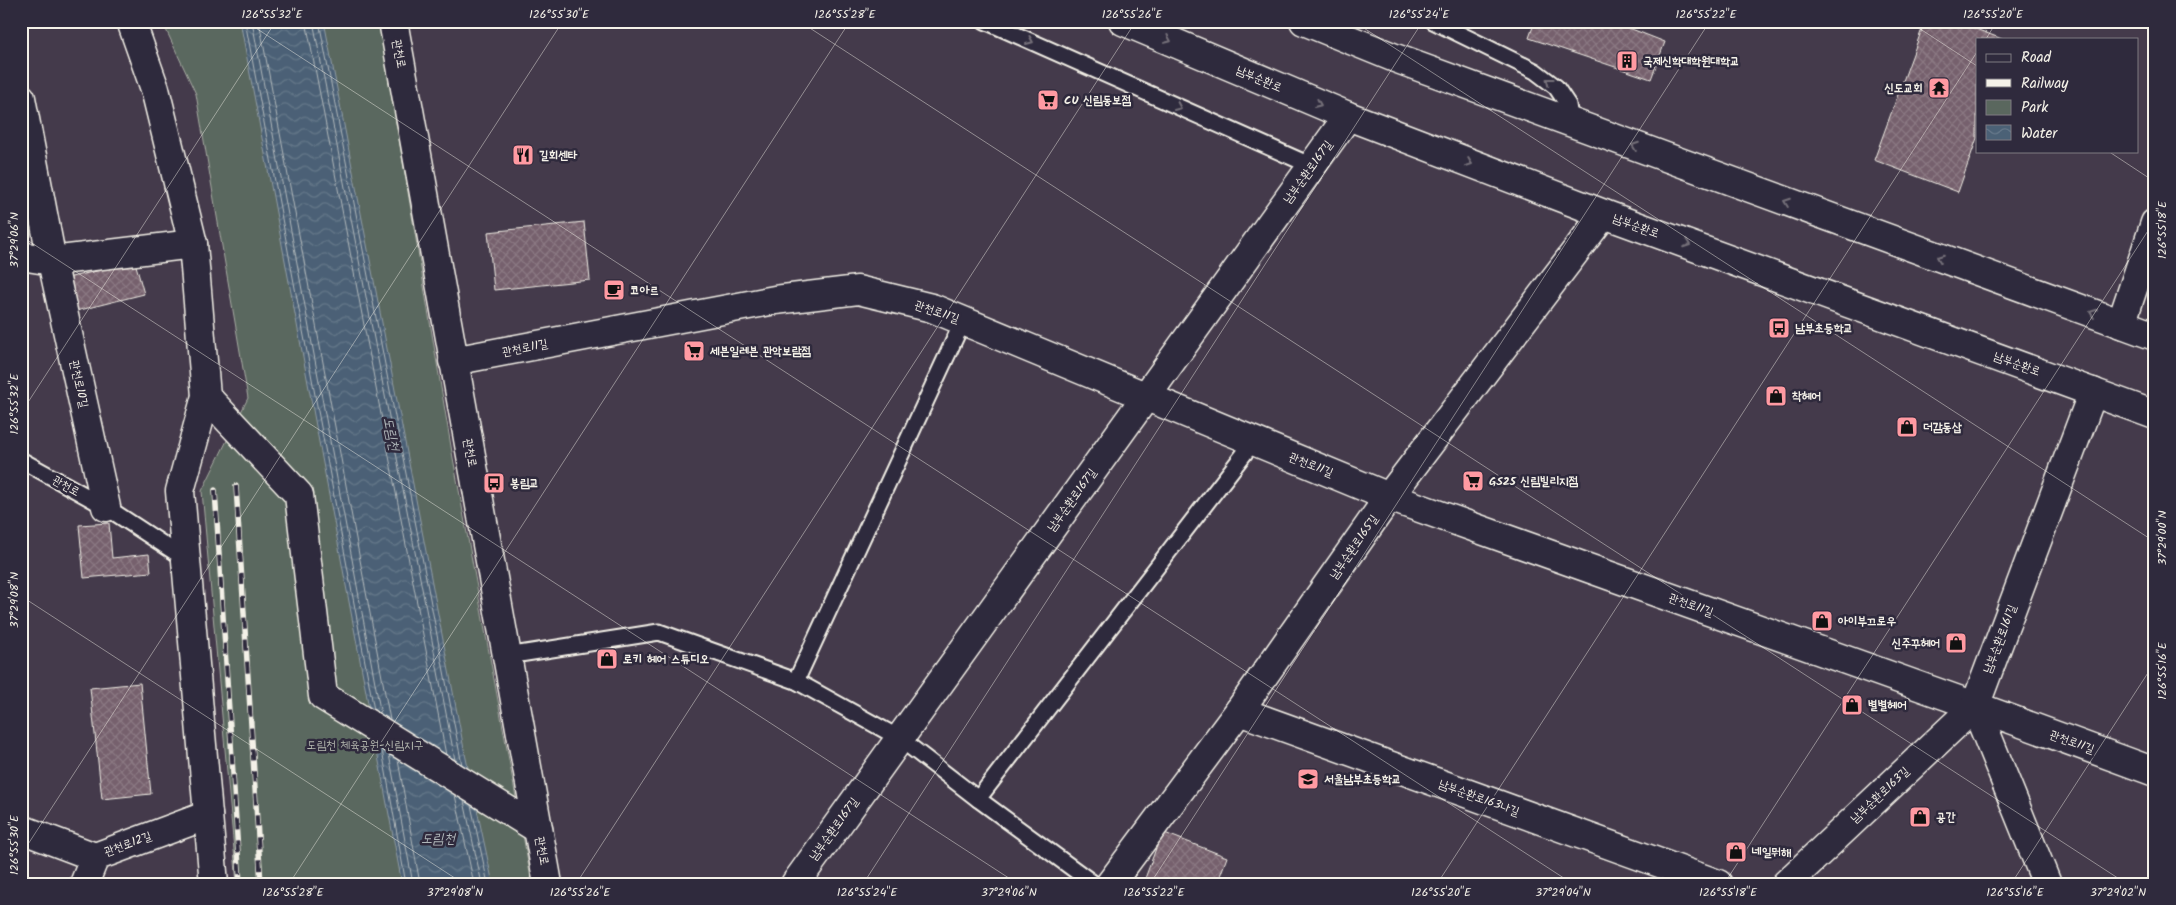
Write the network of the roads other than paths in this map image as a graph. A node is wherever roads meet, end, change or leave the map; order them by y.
1 (131, 21) edge
2 (393, 21) edge
3 (985, 21) edge
4 (1123, 21) edge
5 (1304, 21) edge
6 (1433, 21) edge
7 (21, 98) edge
8 (1348, 116) junction
9 (1572, 122) junction
10 (1312, 166) junction
11 (1604, 214) junction
12 (2155, 223) edge
13 (193, 244) junction
14 (21, 256) edge
15 (52, 261) junction
16 (963, 321) junction
17 (2121, 324) junction
18 (2155, 336) edge
19 (453, 361) junction
20 (2093, 392) junction
21 (206, 396) junction
22 (1147, 397) junction
23 (2155, 415) edge
24 (1254, 442) junction
25 (21, 460) edge
26 (1389, 497) junction
27 (106, 507) junction
28 (187, 560) junction
29 (507, 656) junction
30 (796, 681) junction
31 (1975, 706) junction
32 (1239, 712) junction
33 (899, 738) junction
34 (2155, 772) edge
35 (978, 799) junction
36 (208, 815) junction
37 (538, 828) junction
38 (21, 829) edge
39 (94, 857) junction
40 (84, 884) edge
41 (214, 884) edge
42 (548, 884) edge
43 (795, 884) edge
44 (1094, 884) edge
45 (1110, 884) edge
46 (1718, 884) edge
47 (1786, 884) edge
48 (2047, 884) edge

1 - 13 street
2 - 19 street, 관천로
3 -> 10 lane
4 -> 8 street, 남부순환로
5 - 9 street
9 -> 6 lane
7 - 15 street, 관천로10길
8 - 10 street, 남부순환로167길
8 -> 11 street, 남부순환로
17 -> 9 street
10 - 22 street, 남부순환로167길
11 -> 20 street, 남부순환로
11 - 26 street, 남부순환로165길
12 - 17 street
13 - 15 street
13 - 21 street
14 - 15 street
15 - 27 street, 관천로10길
16 - 19 street, 관천로11길
16 - 22 street, 관천로11길
16 - 30 lane
17 - 18 street
19 - 29 street, 관천로
20 - 23 street, 남부순환로
20 - 31 street, 남부순환로161길
21 - 28 street
21 - 37 street
22 - 24 street, 관천로11길
22 - 33 street, 남부순환로167길
24 - 26 street, 관천로11길
24 - 35 lane
25 - 27 lane, 관천로
26 - 31 street, 관천로11길
26 - 32 street, 남부순환로165길
27 - 28 lane, 관천로
28 - 36 street
29 - 30 lane
29 - 37 street, 관천로
30 - 33 lane
31 - 34 street, 관천로11길
31 - 47 street, 남부순환로163길
31 - 48 street
32 - 45 street, 남부순환로165길
32 - 46 street, 남부순환로163나길
33 - 35 lane
33 - 43 street, 남부순환로167길
35 - 44 lane
36 - 39 street, 관천로12길
36 - 41 street
37 - 42 street, 관천로
38 - 39 street, 관천로12길
39 - 40 street

